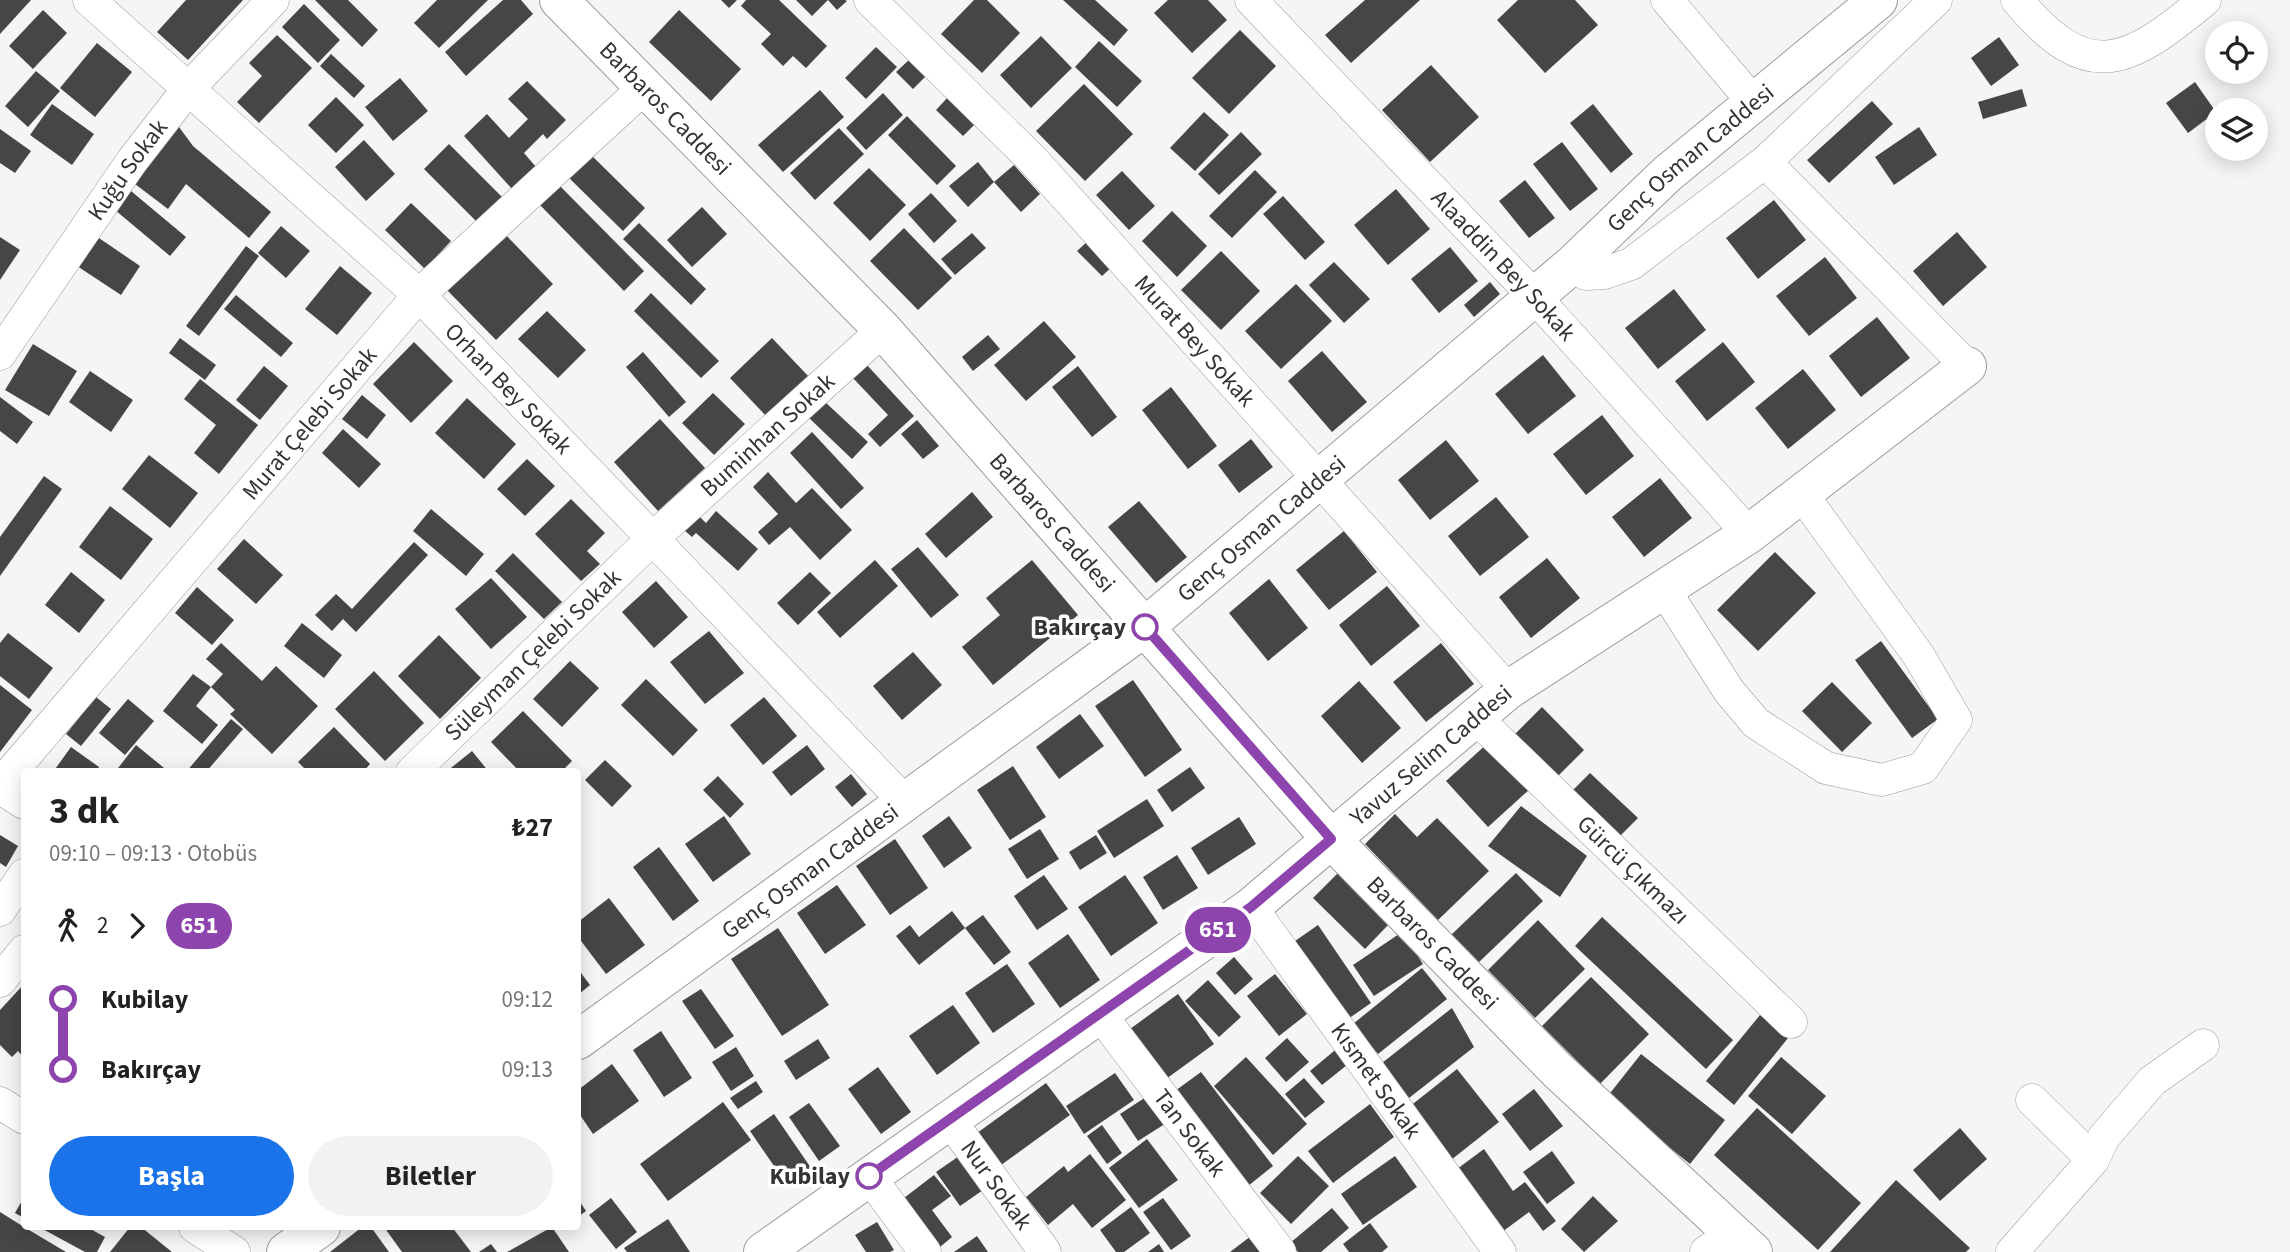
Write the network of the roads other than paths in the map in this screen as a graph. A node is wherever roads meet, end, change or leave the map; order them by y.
1 (89, 0) edge
2 (273, 0) edge
3 (559, 0) edge
4 (870, 0) edge
5 (1251, 0) edge
6 (1667, 0) edge
7 (1878, 0) edge
8 (1936, 0) edge
9 (2017, 0) edge
10 (2205, 0) edge
11 (644, 88) junction
12 (188, 89) junction
13 (1754, 103) junction
14 (1765, 162) junction
15 (1573, 264) junction
16 (419, 295) junction
17 (1535, 297) junction
18 (883, 331) junction
19 (0, 354) edge
20 (1967, 366) joint
21 (1319, 480) junction
22 (1801, 493) junction
23 (1749, 534) junction
24 (652, 539) junction
25 (1665, 591) junction
26 (1145, 627) junction
27 (1508, 690) junction
28 (1475, 717) junction
29 (416, 768) edge
30 (0, 787) edge
31 (21, 801) edge
32 (905, 802) junction
33 (1331, 839) junction
34 (21, 879) edge
35 (1251, 907) junction
36 (0, 910) edge
37 (21, 955) edge
38 (0, 981) edge
39 (1100, 1014) junction
40 (1791, 1022) dead end
41 (581, 1038) edge
42 (2203, 1045) dead end
43 (2032, 1100) dead end
44 (0, 1103) edge
45 (21, 1116) edge
46 (950, 1120) junction
47 (2093, 1160) junction
48 (869, 1176) junction
49 (200, 1230) edge
50 (317, 1230) edge
51 (1730, 1246) edge
52 (234, 1252) edge
53 (286, 1252) edge
54 (763, 1252) edge
55 (925, 1252) edge
56 (1045, 1252) edge
57 (1280, 1252) edge
58 (1500, 1252) edge
59 (2012, 1252) edge

1 - 12 street, Orhan Bey Sokak
2 - 12 street, Kuğu Sokak
3 - 11 street, Barbaros Caddesi
4 - 21 street, Murat Bey Sokak
5 - 17 street, Alaaddin Bey Sokak
6 - 13 street
7 - 13 street, Genç Osman Caddesi
8 - 14 street
9 - 10 street
11 - 16 street, Murat Çelebi Sokak
11 - 18 street, Barbaros Caddesi
12 - 16 street, Orhan Bey Sokak
12 - 19 street, Kuğu Sokak
13 - 15 street, Genç Osman Caddesi
14 - 15 street
14 - 20 street
15 - 17 street, Genç Osman Caddesi
16 - 24 street, Orhan Bey Sokak
16 - 30 street, Murat Çelebi Sokak
17 - 21 street, Genç Osman Caddesi
17 - 23 street, Alaaddin Bey Sokak
18 - 24 street, Buminhan Sokak
18 - 26 street, Barbaros Caddesi
20 - 22 street, Yavuz Selim Caddesi
21 - 26 street, Genç Osman Caddesi
21 - 27 street, Murat Bey Sokak
22 - 23 street, Yavuz Selim Caddesi
22 - 25 street
23 - 25 street, Yavuz Selim Caddesi
24 - 29 street, Süleyman Çelebi Sokak
24 - 32 street, Orhan Bey Sokak
25 - 27 street, Yavuz Selim Caddesi
26 - 32 street, Genç Osman Caddesi
26 - 33 street, Barbaros Caddesi
27 - 28 street, Yavuz Selim Caddesi
28 - 33 street, Yavuz Selim Caddesi
28 - 40 street, Gürcü Çıkmazı
30 - 31 street
32 - 41 street, Genç Osman Caddesi
33 - 35 street, Yavuz Selim Caddesi
33 - 51 street, Barbaros Caddesi
34 - 36 street
35 - 39 street, Yavuz Selim Caddesi
35 - 58 street, Kısmet Sokak
37 - 38 street
39 - 46 street, Yavuz Selim Caddesi
39 - 57 street, Tan Sokak
42 - 47 street
43 - 47 street
44 - 45 street
46 - 48 street, Yavuz Selim Caddesi
46 - 56 street, Nur Sokak
47 - 59 street
48 - 54 street, Yavuz Selim Caddesi
48 - 55 street
49 - 52 street
50 - 53 street

